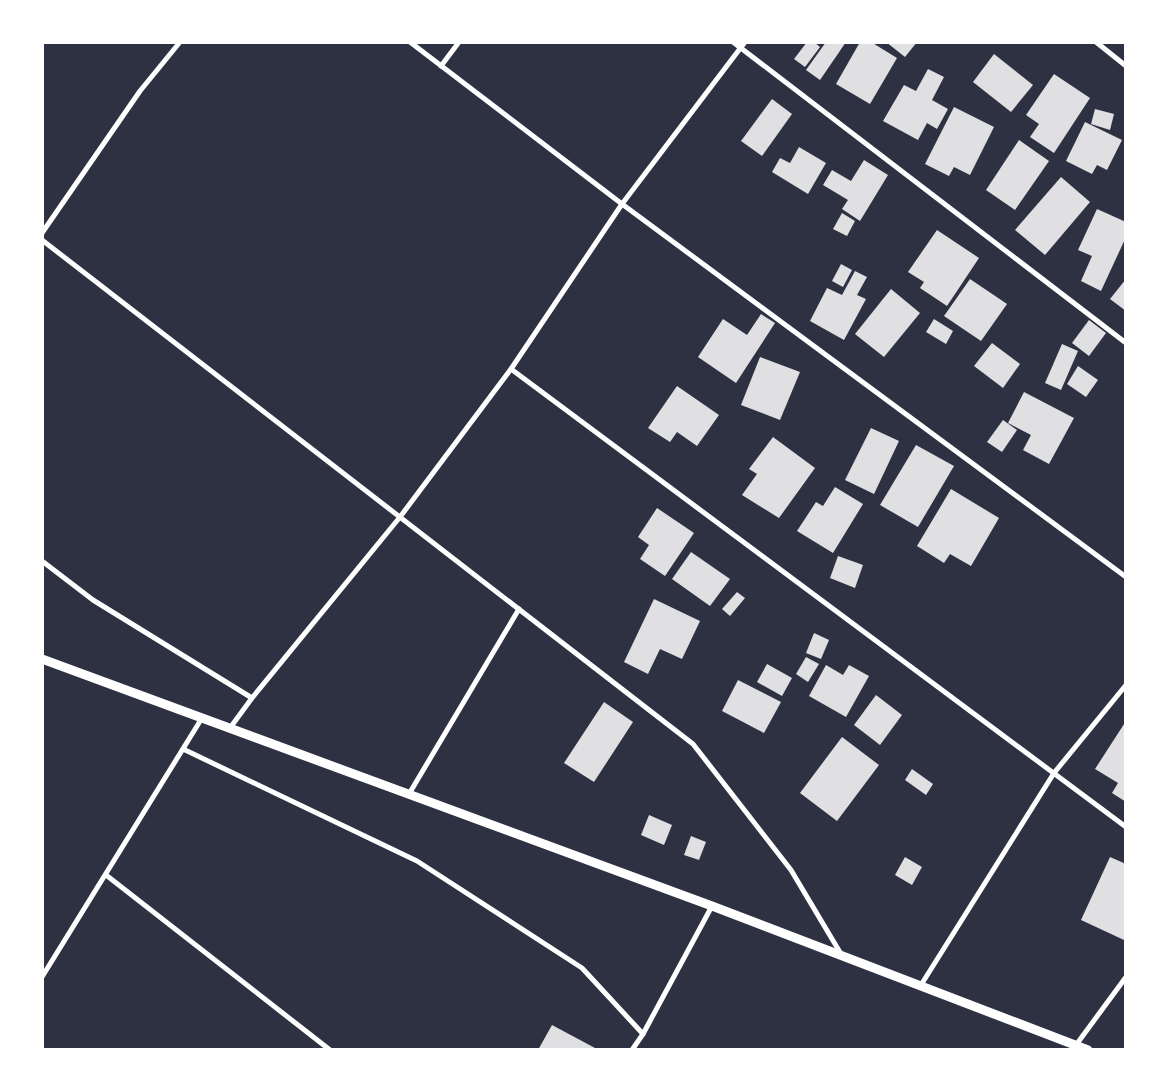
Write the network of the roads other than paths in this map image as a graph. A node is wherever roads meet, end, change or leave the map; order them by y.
1 (180, 42) edge
2 (410, 42) edge
3 (459, 42) edge
4 (733, 42) edge
5 (745, 42) edge
6 (1096, 42) edge
7 (741, 48) junction
8 (441, 66) junction
9 (1126, 66) edge
10 (622, 204) junction
11 (42, 232) edge
12 (42, 240) edge
13 (1126, 342) edge
14 (510, 369) junction
15 (400, 517) junction
16 (42, 561) edge
17 (1126, 577) edge
18 (519, 609) junction
19 (42, 659) edge
20 (1126, 685) edge
21 (252, 698) junction
22 (202, 718) junction
23 (230, 728) junction
24 (183, 749) junction
25 (1054, 773) junction
26 (409, 794) junction
27 (1126, 827) edge
28 (106, 876) junction
29 (712, 906) junction
30 (842, 955) junction
31 (42, 977) edge
32 (1126, 977) edge
33 (921, 985) junction
34 (643, 1034) junction
35 (1076, 1045) junction
36 (330, 1050) edge
37 (632, 1050) edge
38 (1088, 1050) edge

1 - 11 street
2 - 8 street
3 - 8 street
4 - 7 street
5 - 7 street
6 - 9 street
7 - 10 street
7 - 13 street
8 - 10 street
10 - 14 street
10 - 17 street
12 - 15 street
14 - 15 street
14 - 25 street
15 - 18 street
15 - 21 street
16 - 21 street
18 - 26 street
18 - 30 street
19 - 22 street
20 - 25 street
21 - 23 street
22 - 23 street
22 - 24 street
23 - 26 street
24 - 28 street
24 - 34 street
25 - 27 street
25 - 33 street
26 - 29 street
28 - 31 street
28 - 36 street
29 - 30 street
29 - 34 street
30 - 33 street
32 - 35 street
33 - 35 street
34 - 37 street
35 - 38 street

